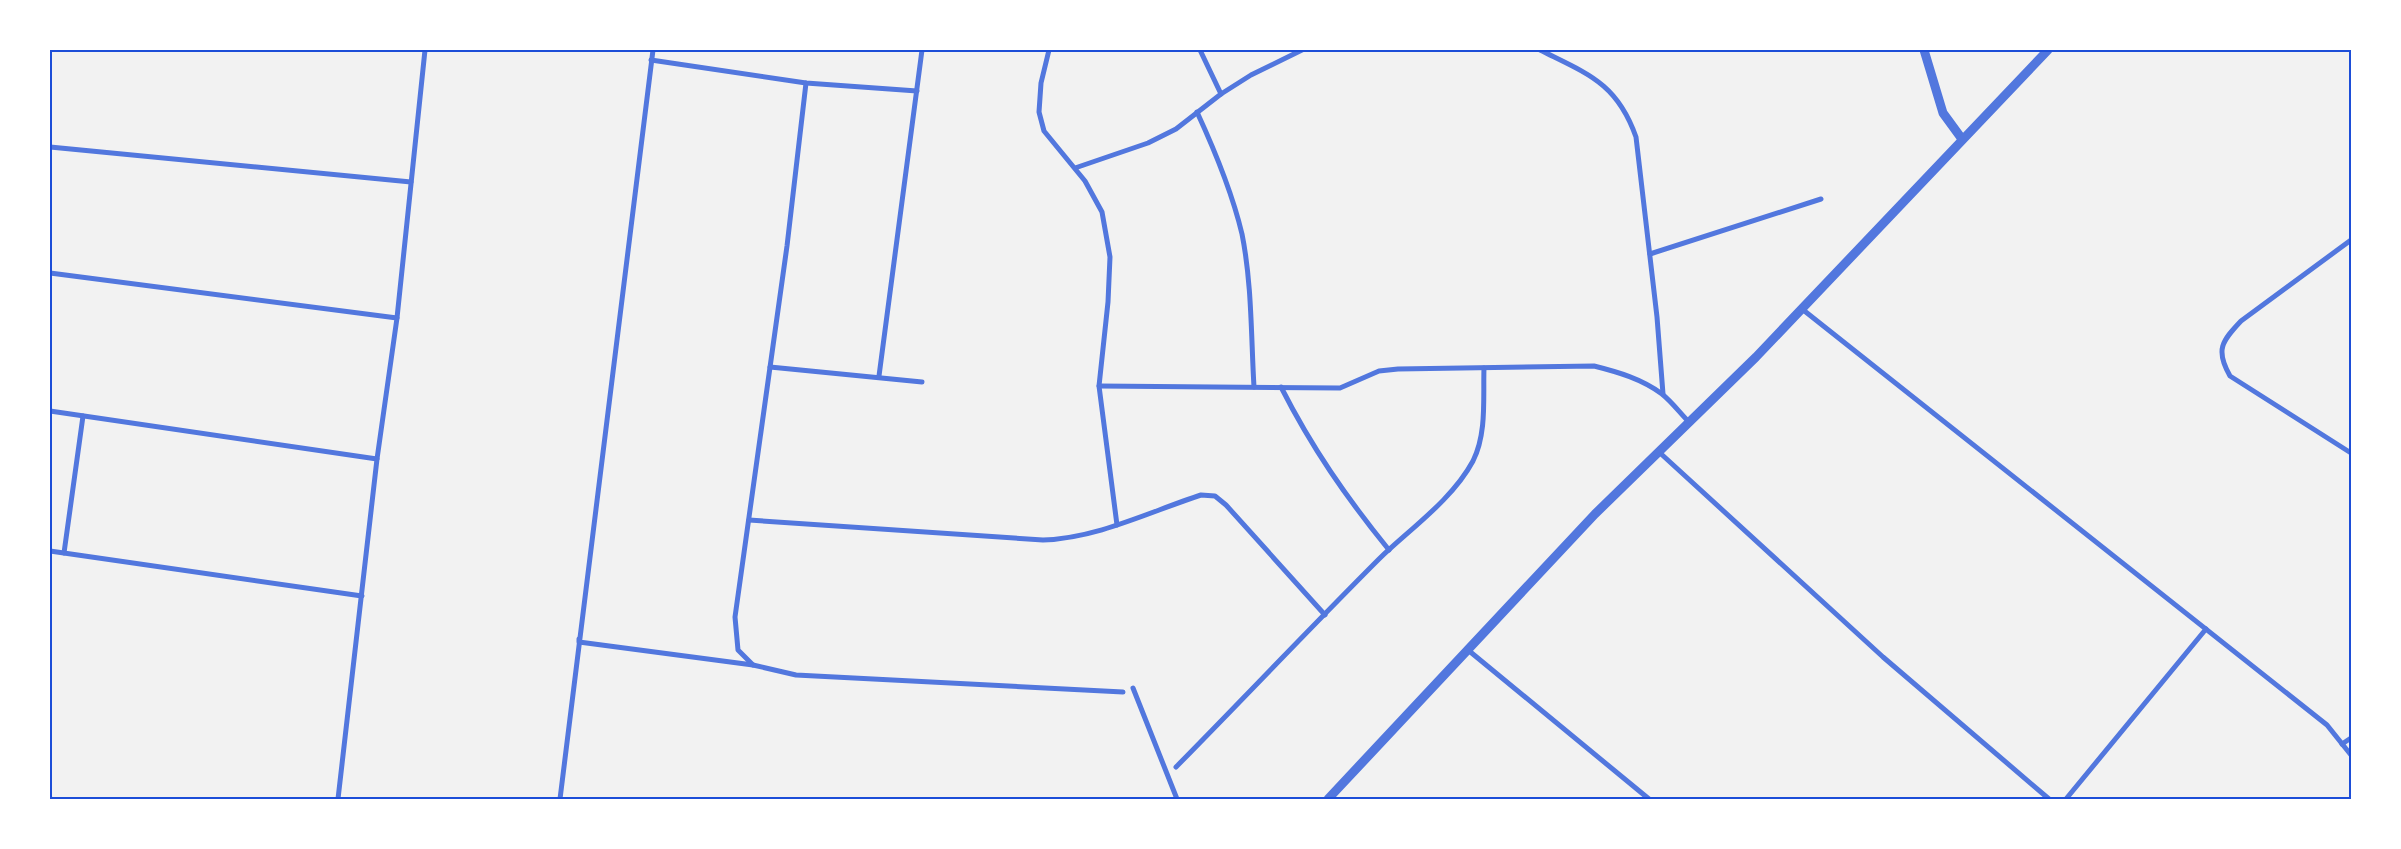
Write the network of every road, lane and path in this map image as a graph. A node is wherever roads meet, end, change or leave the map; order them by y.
1 (425, 50) edge
2 (653, 50) edge
3 (922, 50) edge
4 (1049, 50) edge
5 (1200, 50) edge
6 (1302, 50) edge
7 (1540, 50) edge
8 (1924, 50) edge
9 (2048, 50) edge
10 (651, 60) junction
11 (806, 83) junction
12 (916, 91) junction
13 (1221, 94) junction
14 (1197, 112) junction
15 (1962, 139) junction
16 (50, 147) edge
17 (1074, 168) junction
18 (411, 182) junction
19 (1821, 199) dead end
20 (2351, 240) edge
21 (1650, 254) junction
22 (50, 274) edge
23 (1802, 309) junction
24 (397, 318) junction
25 (770, 367) junction
26 (1484, 368) junction
27 (879, 376) junction
28 (922, 382) dead end
29 (1099, 386) junction
30 (1254, 387) junction
31 (1281, 388) junction
32 (1663, 394) junction
33 (50, 411) edge
34 (83, 416) junction
35 (1689, 422) junction
36 (1659, 452) junction
37 (2351, 453) edge
38 (378, 459) junction
39 (749, 520) junction
40 (1116, 525) junction
41 (1389, 550) junction
42 (50, 551) edge
43 (64, 553) junction
44 (362, 596) junction
45 (1325, 615) junction
46 (2206, 630) junction
47 (579, 641) junction
48 (1468, 650) junction
49 (753, 664) junction
50 (1133, 688) dead end
51 (1123, 692) dead end
52 (2351, 738) edge
53 (2342, 744) junction
54 (2351, 754) edge
55 (1176, 767) dead end
56 (338, 799) edge
57 (560, 799) edge
58 (1177, 799) edge
59 (1328, 799) edge
60 (1649, 799) edge
61 (2050, 799) edge
62 (2066, 799) edge

1 - 18 street
2 - 10 street
3 - 12 street
4 - 17 street
5 - 13 street
6 - 13 street
7 - 21 street
8 - 15 street
9 - 15 street
10 - 11 street
10 - 47 street
11 - 12 street
11 - 25 street
12 - 27 street
13 - 14 street
14 - 17 street
14 - 30 street
15 - 23 street
16 - 18 street
17 - 29 street
18 - 24 street
19 - 21 street
20 - 37 street
21 - 32 street
22 - 24 street
23 - 35 street
23 - 46 street
24 - 38 street
25 - 27 street
25 - 39 street
26 - 31 street
26 - 32 street
26 - 41 street
27 - 28 street
29 - 30 street
29 - 40 street
30 - 31 street
31 - 41 street
32 - 35 street
33 - 34 street
34 - 38 street
34 - 43 street
35 - 36 street
36 - 48 street
36 - 61 street
38 - 44 street
39 - 40 street
39 - 49 street
40 - 45 street
41 - 45 street
42 - 43 street
43 - 44 street
44 - 56 street
45 - 55 street
46 - 53 street
46 - 62 street
47 - 49 street
47 - 57 street
48 - 59 street
48 - 60 street
49 - 51 street
50 - 58 street
52 - 53 street
53 - 54 street

